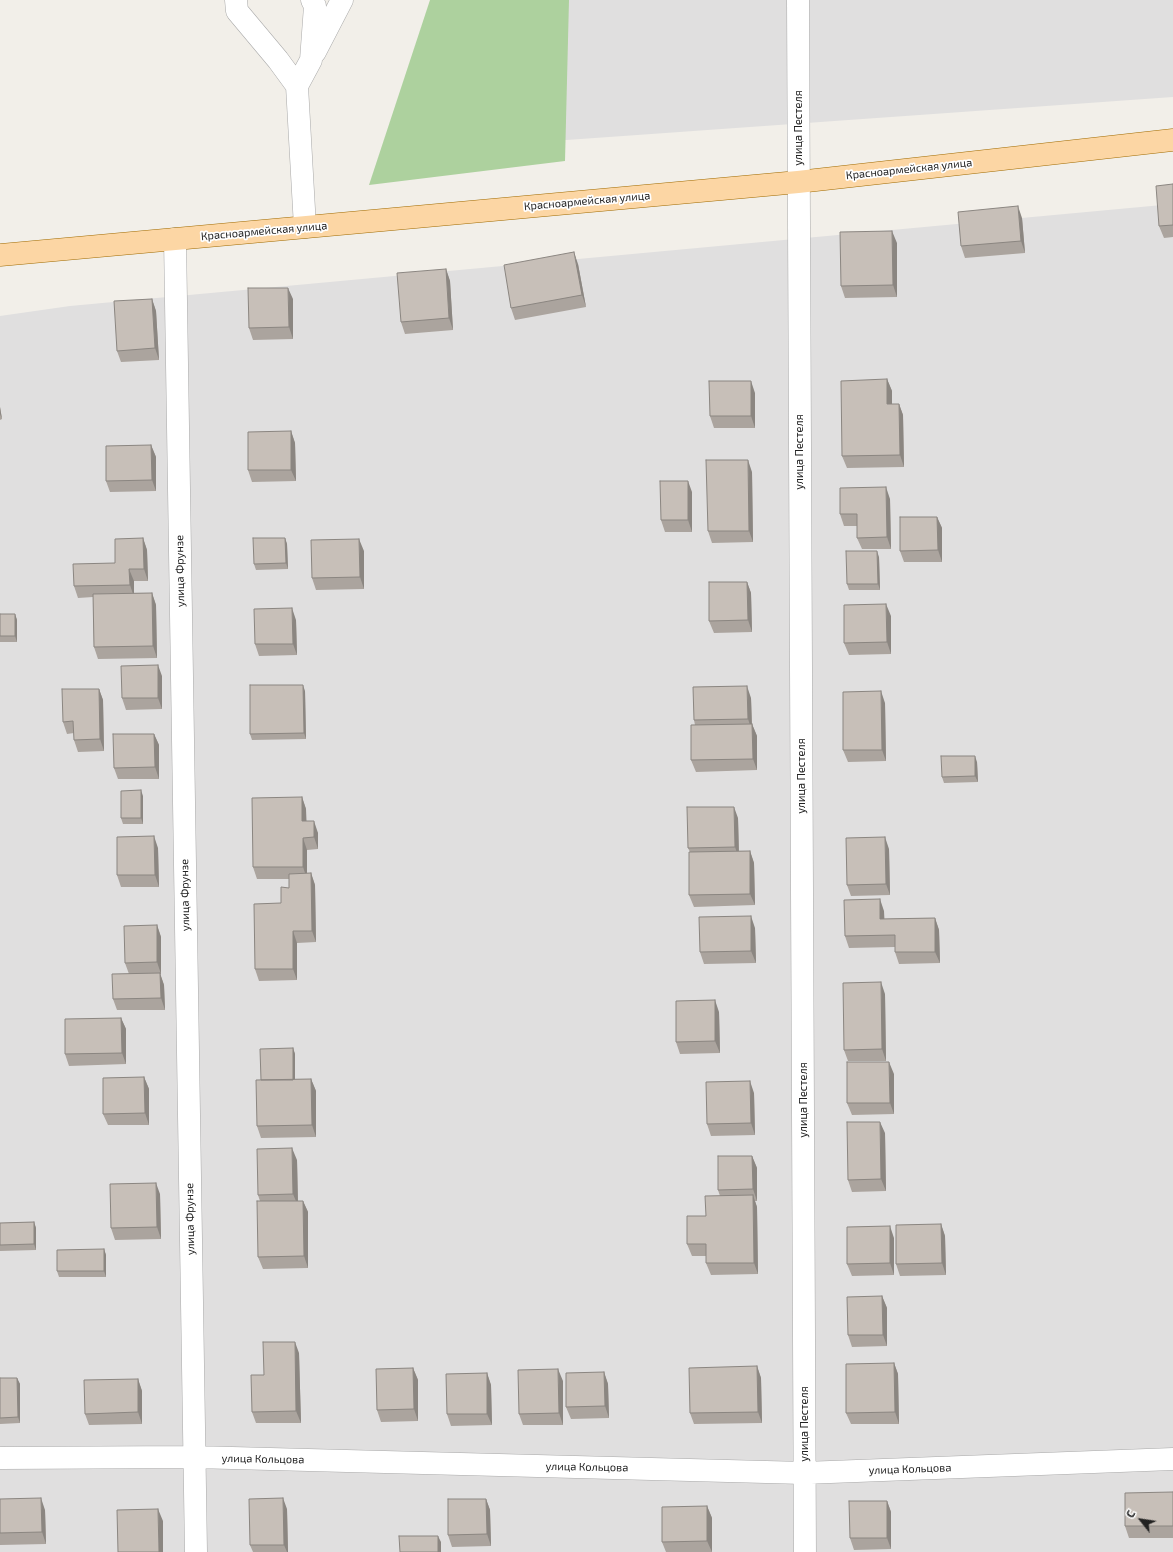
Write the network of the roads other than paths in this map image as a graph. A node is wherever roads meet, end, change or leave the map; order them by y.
1 (236, 0) edge
2 (312, 0) edge
3 (342, 0) edge
4 (798, 0) edge
5 (311, 60) junction
6 (297, 86) junction
7 (1173, 140) edge
8 (798, 182) junction
9 (305, 227) junction
10 (175, 239) junction
11 (0, 255) edge
12 (194, 1457) junction
13 (0, 1458) edge
14 (1173, 1459) edge
15 (804, 1473) junction
16 (196, 1552) edge
17 (805, 1552) edge

1 - 6 street
2 - 5 street
3 - 5 street
4 - 8 street, улица Пестеля
5 - 6 street
6 - 9 street
7 - 8 main road, Красноармейская улица
8 - 9 main road, Красноармейская улица
8 - 15 street, улица Пестеля
9 - 10 main road, Красноармейская улица
10 - 11 main road, Красноармейская улица
10 - 12 street, улица Фрунзе
12 - 13 street, улица Кольцова
12 - 15 street, улица Кольцова
12 - 16 street, улица Фрунзе
14 - 15 street, улица Кольцова
15 - 17 street, улица Пестеля

